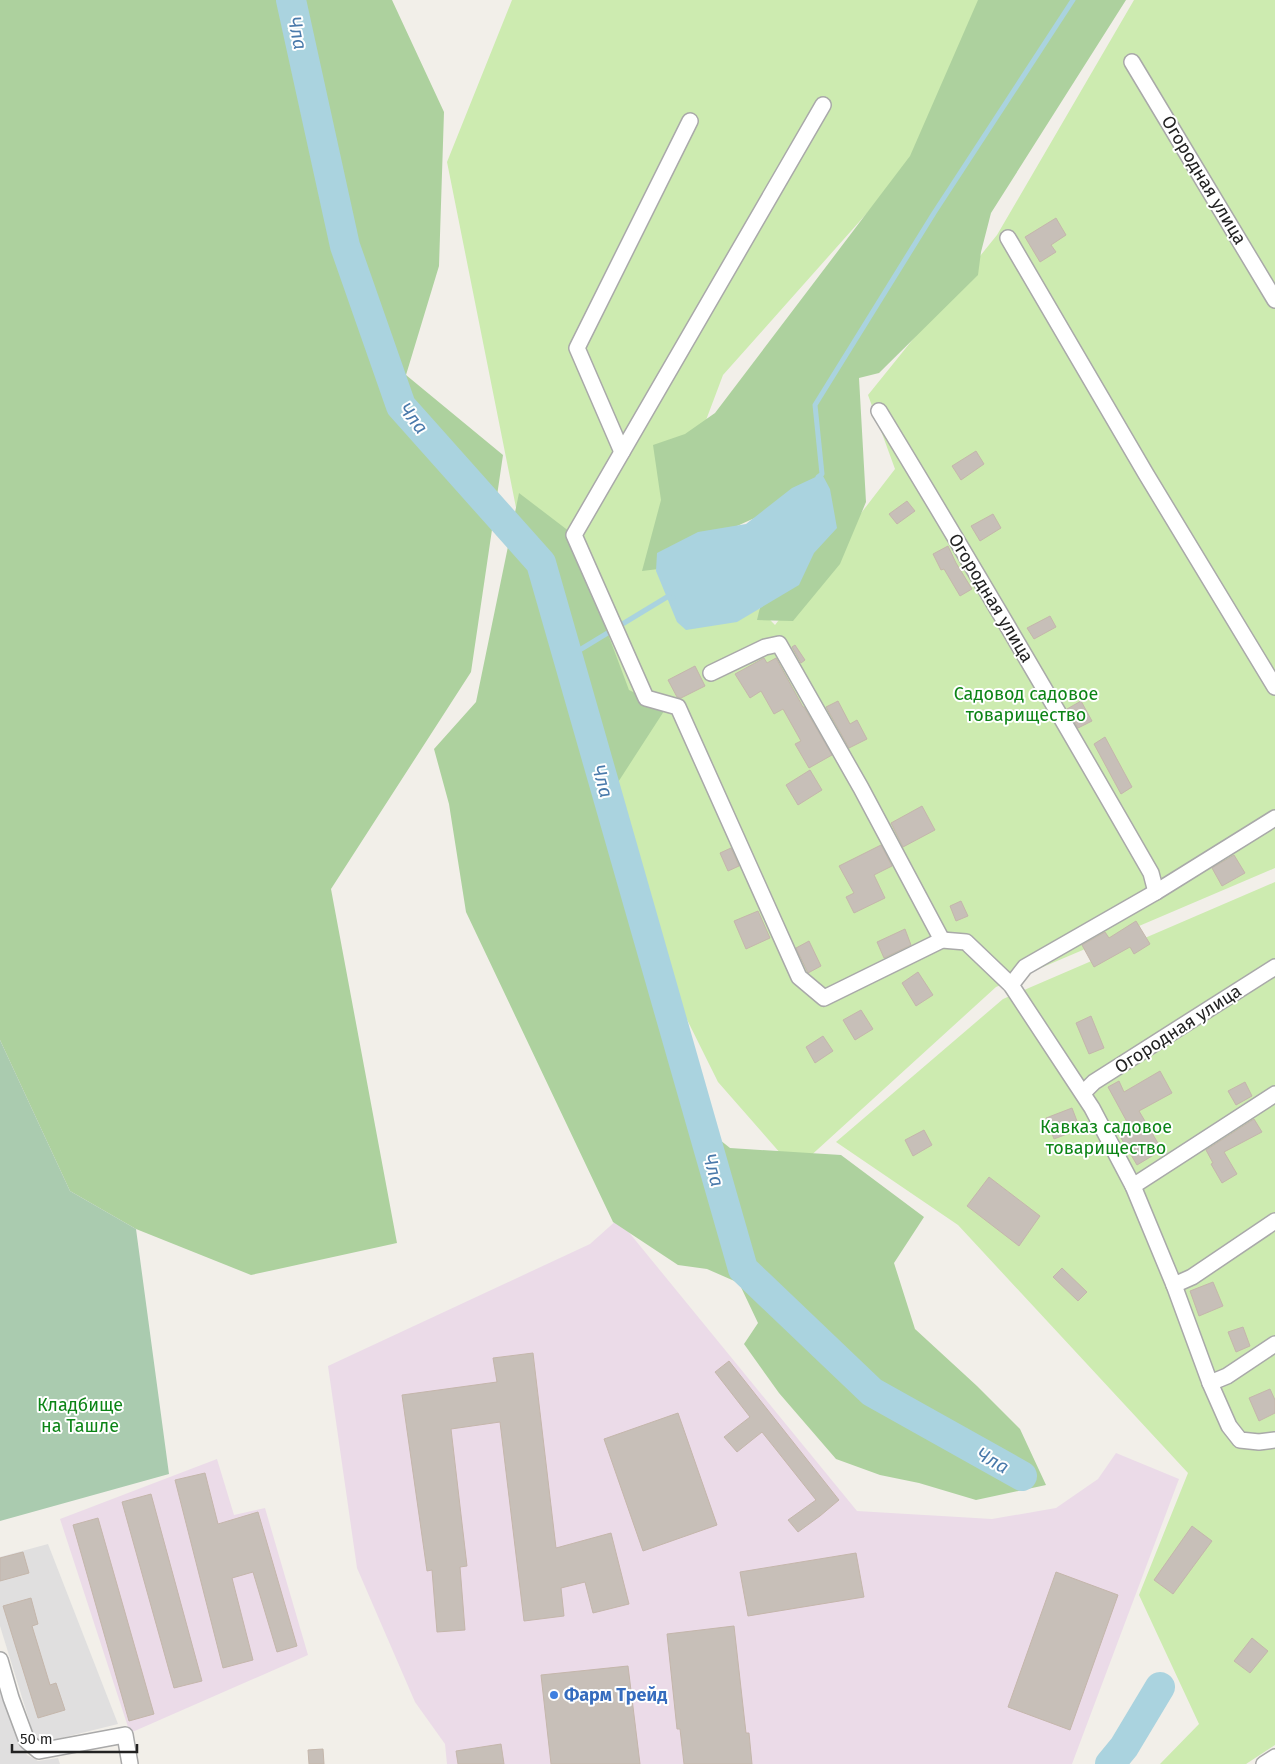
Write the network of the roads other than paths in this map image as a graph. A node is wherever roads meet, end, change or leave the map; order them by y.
1 (1132, 62) dead end
2 (823, 105) dead end
3 (690, 121) dead end
4 (1008, 238) dead end
5 (1275, 300) edge
6 (879, 411) dead end
7 (622, 452) junction
8 (711, 673) dead end
9 (1275, 687) edge
10 (1275, 818) edge
11 (1156, 892) junction
12 (942, 940) junction
13 (1275, 967) edge
14 (1011, 986) junction
15 (1083, 1093) junction
16 (1275, 1094) edge
17 (1133, 1186) junction
18 (1275, 1222) edge
19 (1174, 1285) junction
20 (1275, 1344) edge
21 (1210, 1383) junction
22 (1275, 1440) edge
23 (0, 1660) edge
24 (1275, 1757) edge
25 (130, 1764) edge
26 (1264, 1764) edge

1 - 5 street, Огородная улица
2 - 7 street
3 - 7 street
4 - 9 street
6 - 11 street, Огородная улица
7 - 12 street
8 - 12 street
10 - 11 street
11 - 14 street
12 - 14 street
13 - 15 street, Огородная улица
14 - 15 street
15 - 17 street
16 - 17 street
17 - 19 street
18 - 19 street
19 - 21 street
20 - 21 street
21 - 22 street
23 - 25 street
24 - 26 street

